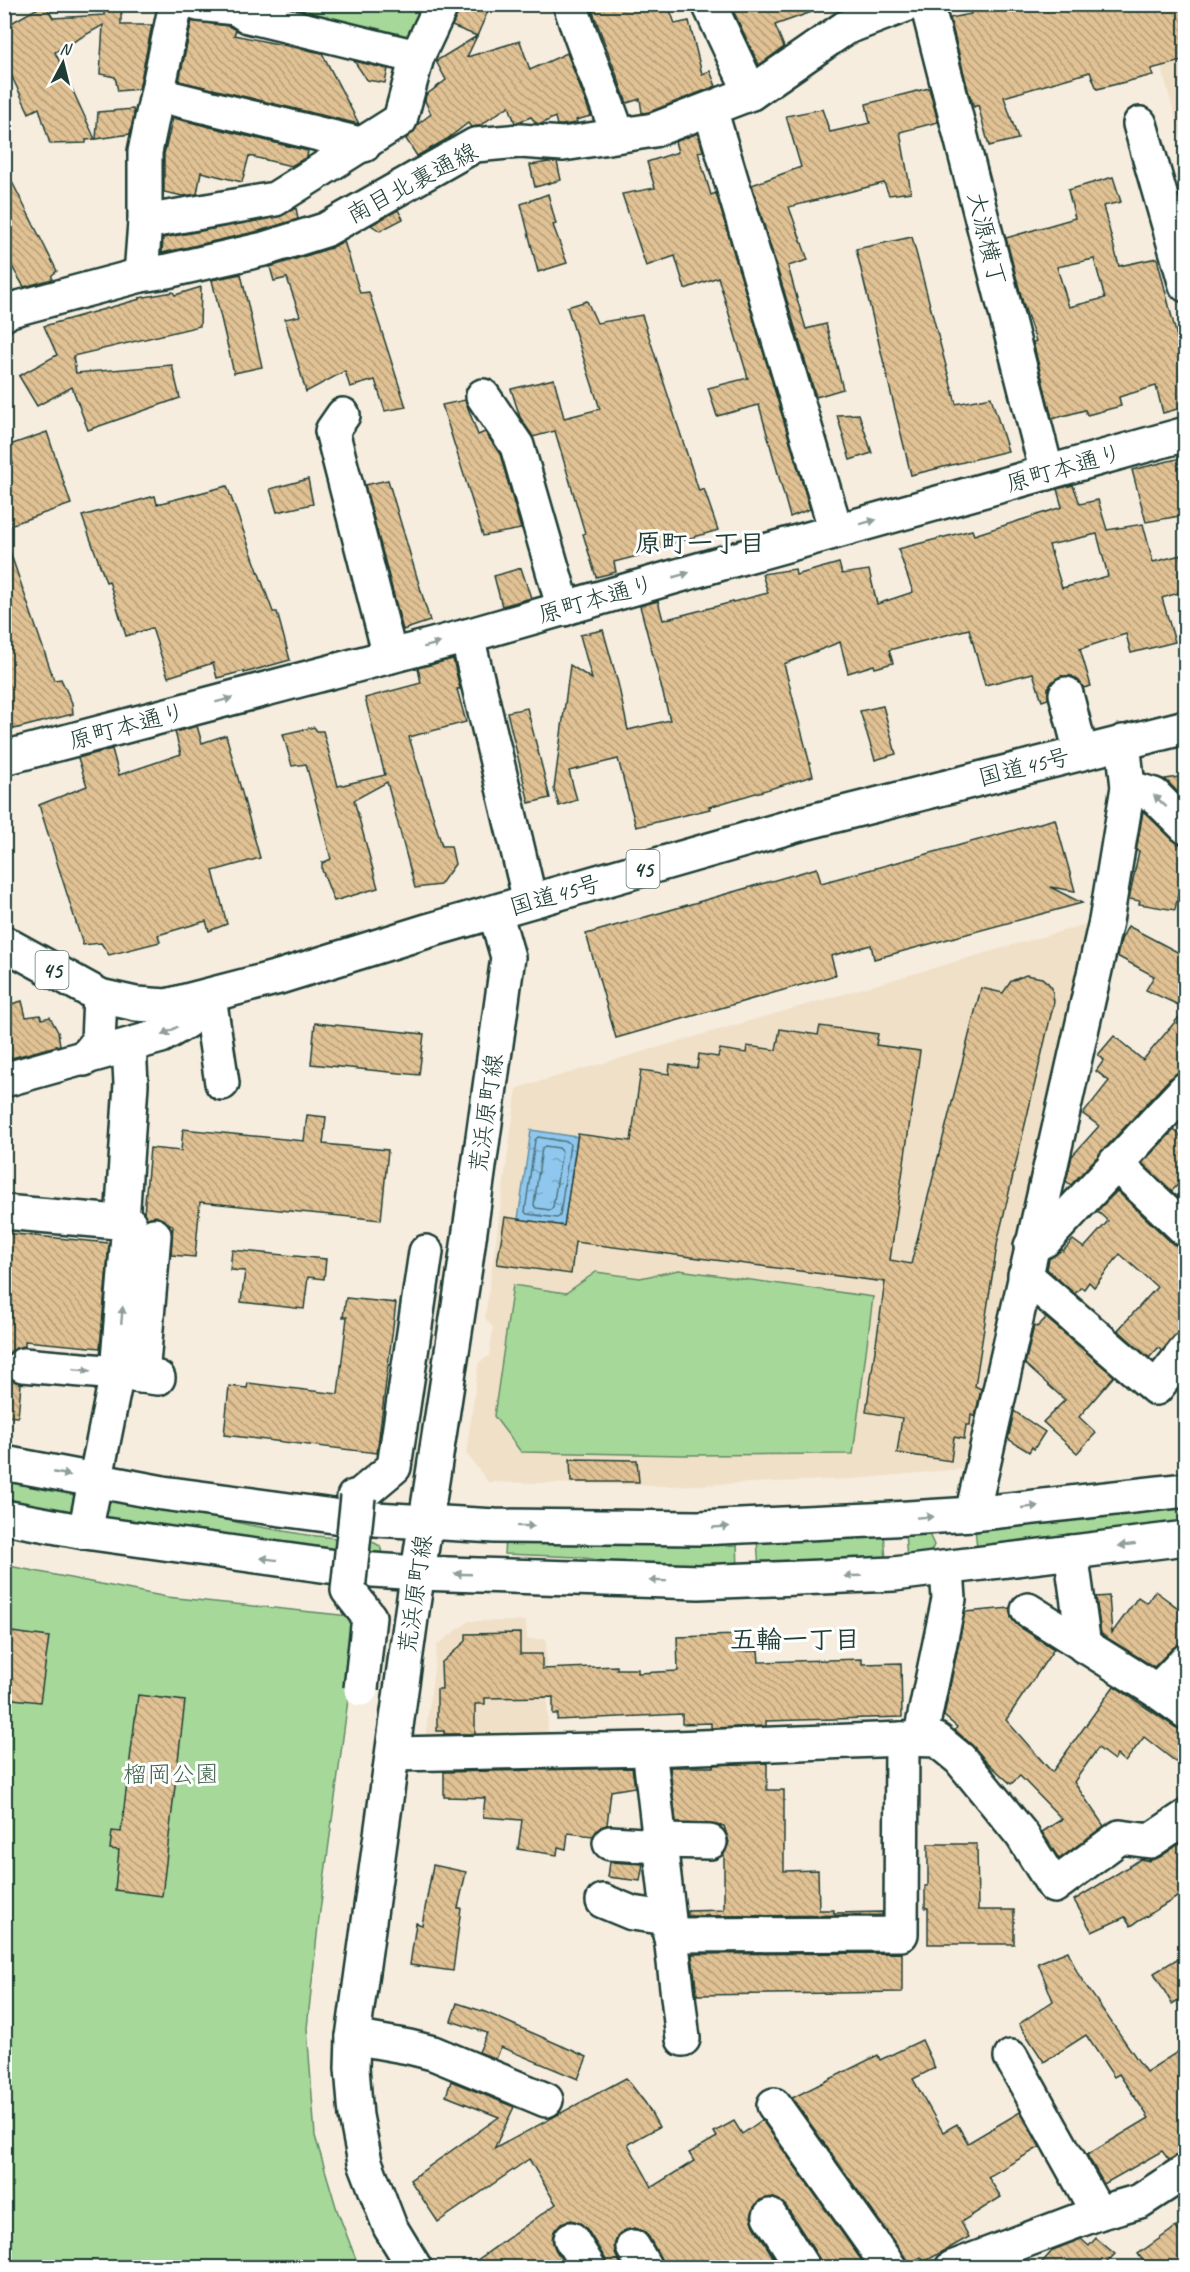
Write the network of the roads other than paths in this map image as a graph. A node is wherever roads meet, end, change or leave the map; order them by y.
1 (176, 4) edge
2 (198, 4) edge
3 (442, 4) edge
4 (570, 4) edge
5 (709, 4) edge
6 (908, 4) edge
7 (927, 4) edge
8 (236, 6) edge
9 (417, 57) junction
10 (751, 93) junction
11 (159, 95) junction
12 (710, 109) junction
13 (1140, 124) dead end
14 (618, 135) junction
15 (364, 145) junction
16 (145, 222) junction
17 (141, 275) junction
18 (1185, 285) edge
19 (4, 314) edge
20 (483, 396) dead end
21 (343, 415) dead end
22 (1185, 434) edge
23 (1047, 473) junction
24 (836, 531) junction
25 (564, 609) junction
26 (467, 636) junction
27 (390, 656) junction
28 (1066, 694) dead end
29 (1185, 727) edge
30 (1123, 742) junction
31 (1081, 753) junction
32 (4, 758) edge
33 (1128, 787) junction
34 (1185, 827) edge
35 (530, 901) junction
36 (495, 912) junction
37 (4, 943) edge
38 (100, 996) junction
39 (203, 998) junction
40 (129, 1046) junction
41 (84, 1059) junction
42 (4, 1080) edge
43 (222, 1083) dead end
44 (1185, 1089) edge
45 (1115, 1163) junction
46 (4, 1212) edge
47 (122, 1222) junction
48 (1185, 1230) edge
49 (154, 1235) dead end
50 (426, 1252) dead end
51 (1028, 1261) junction
52 (1185, 1350) edge
53 (23, 1365) dead end
54 (139, 1376) junction
55 (4, 1463) edge
56 (95, 1481) junction
57 (1185, 1490) edge
58 (972, 1514) junction
59 (4, 1517) edge
60 (426, 1522) junction
61 (85, 1532) junction
62 (1185, 1538) edge
63 (1071, 1552) junction
64 (947, 1569) junction
65 (418, 1573) junction
66 (1028, 1610) dead end
67 (1083, 1646) junction
68 (1185, 1661) edge
69 (361, 1689) dead end
70 (1157, 1691) junction
71 (1185, 1712) edge
72 (911, 1739) junction
73 (649, 1749) junction
74 (394, 1754) junction
75 (1185, 1817) edge
76 (710, 1842) dead end
77 (610, 1843) dead end
78 (660, 1843) junction
79 (603, 1901) dead end
80 (669, 1927) junction
81 (353, 2037) junction
82 (683, 2039) dead end
83 (1011, 2057) dead end
84 (546, 2100) dead end
85 (774, 2105) dead end
86 (1185, 2171) edge
87 (1098, 2213) junction
88 (770, 2216) dead end
89 (571, 2239) dead end
90 (415, 2268) edge
91 (589, 2268) edge
92 (803, 2268) edge
93 (890, 2268) edge
94 (952, 2268) edge

1 - 11 main road
2 - 8 main road
3 - 9 main road
4 - 14 main road
5 - 10 main road
6 - 10 main road, 南目北裏通線
7 - 23 main road, 大源横丁
8 - 9 main road
9 - 15 main road
10 - 12 main road, 南目北裏通線
11 - 15 main road
11 - 16 main road
12 - 14 main road, 南目北裏通線
12 - 24 main road
13 - 18 main road
14 - 17 main road, 南目北裏通線
15 - 16 main road
16 - 17 main road
17 - 19 main road, 南目北裏通線
20 - 25 main road
21 - 27 main road
22 - 23 main road, 原町本通り
24 -> 23 main road, 原町本通り
25 -> 24 main road, 原町本通り
25 - 26 main road, 原町本通り
27 -> 26 main road, 原町本通り
26 - 35 main road
32 -> 27 main road, 原町本通り
28 - 31 main road
29 - 30 main road, 国道45号 / 45
30 - 31 main road, 国道45号 / 45
30 - 33 main road
31 - 35 main road, 国道45号 / 45
34 -> 33 main road
33 - 51 main road
35 - 36 main road, 国道45号 / 45
36 - 39 main road, 国道45号 / 45
36 - 60 main road, 荒浜原町線
37 - 38 main road, 国道45号 / 45
38 - 39 main road, 国道45号 / 45
38 - 41 main road
39 -> 40 main road
39 - 43 main road
40 - 41 main road
40 - 47 main road
41 - 42 main road
44 - 45 main road
45 - 48 main road
45 - 51 main road
46 - 47 main road
54 -> 47 main road
49 - 54 main road
50 - 69 main road, bridge
51 - 52 main road
51 - 58 main road
53 -> 54 main road
54 - 56 main road
55 -> 56 main road
56 - 60 main road
56 - 61 main road
58 -> 57 main road
60 -> 58 main road
59 - 61 main road
60 - 65 main road, 荒浜原町線
65 -> 61 main road
62 -> 63 main road
63 - 64 main road
63 - 67 main road
64 -> 65 main road
64 - 72 main road
65 - 74 main road, 荒浜原町線
66 - 67 main road
67 - 70 main road
68 - 70 main road
70 - 71 main road
72 - 73 main road
72 - 75 main road
72 - 80 main road
73 - 74 main road
73 - 78 main road
74 - 81 main road, 荒浜原町線
76 - 78 main road
77 - 78 main road
78 - 80 main road
79 - 80 main road
80 - 82 main road
81 - 84 main road
81 - 90 main road, 荒浜原町線
83 - 87 main road
85 - 93 main road
86 - 87 main road
87 - 94 main road
88 - 92 main road
89 - 91 main road

